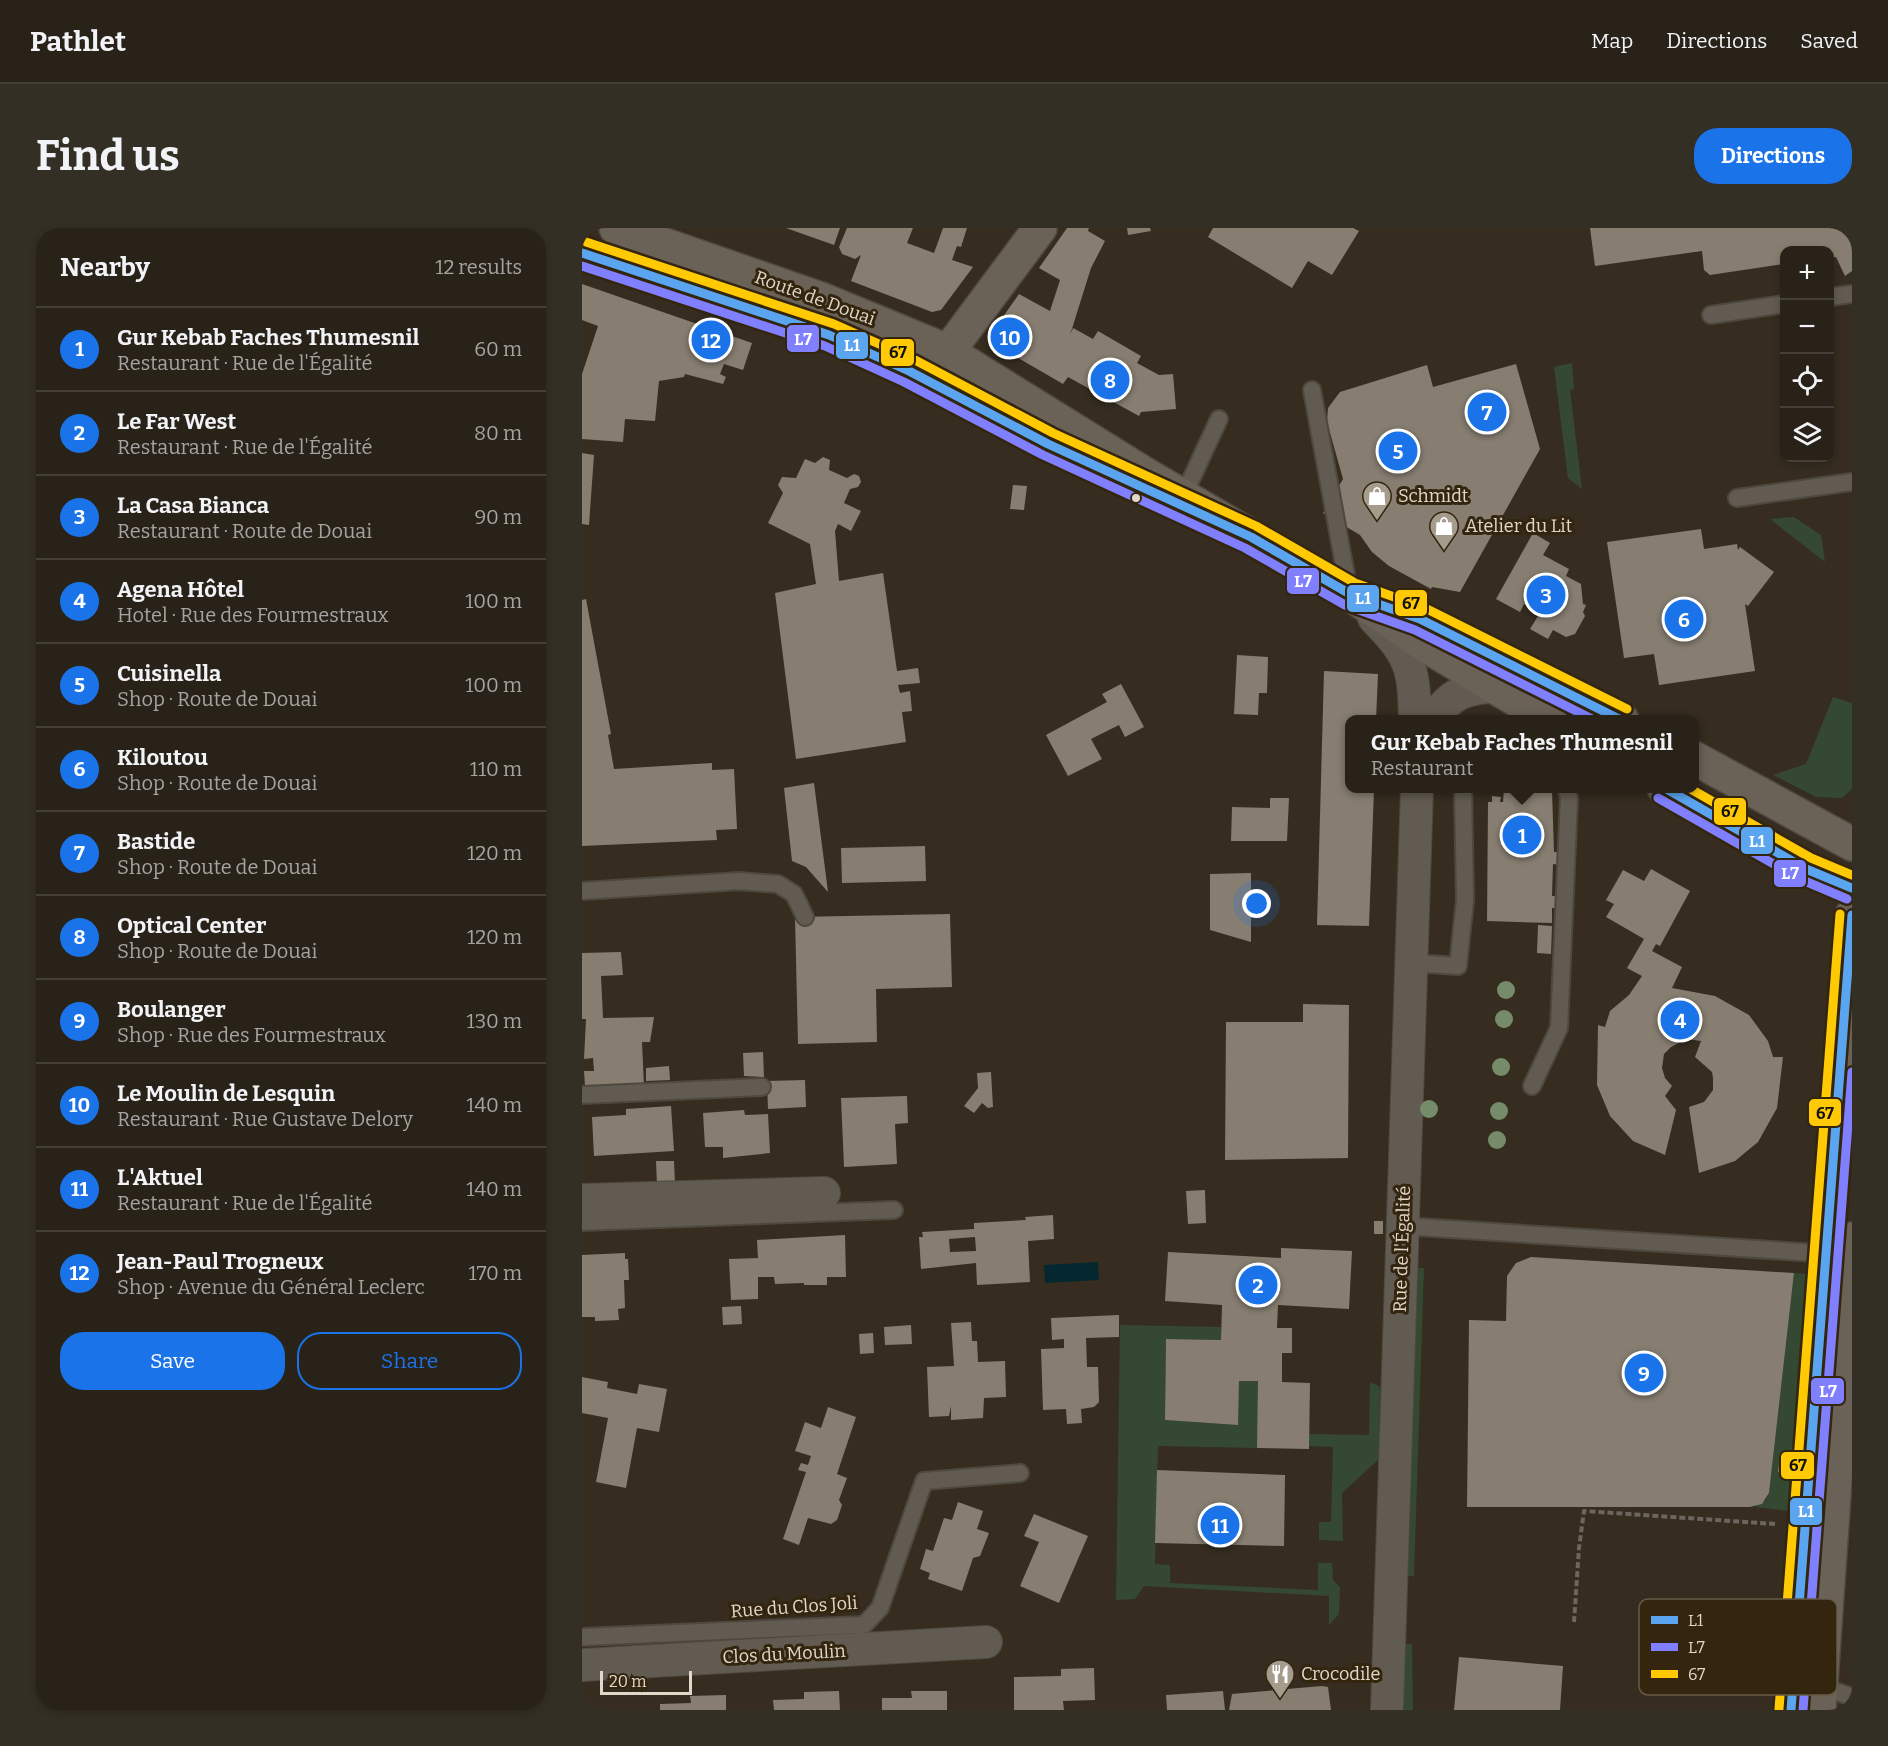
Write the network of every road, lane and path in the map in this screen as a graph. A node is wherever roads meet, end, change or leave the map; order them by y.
1 (616, 228) edge
2 (1040, 228) edge
3 (582, 253) edge
4 (1852, 294) edge
5 (1834, 296) edge
6 (1780, 305) edge
7 (1711, 315) dead end
8 (947, 351) junction
9 (928, 381) junction
10 (1312, 390) dead end
11 (1219, 419) dead end
12 (1852, 485) edge
13 (1737, 498) dead end
14 (1181, 501) junction
15 (1350, 594) junction
16 (1497, 687) junction
17 (1415, 715) edge
18 (1437, 715) edge
19 (1542, 715) edge
20 (1612, 715) edge
21 (1699, 760) edge
22 (1418, 793) edge
23 (1463, 793) edge
24 (1567, 793) edge
25 (1672, 793) edge
26 (1852, 844) edge
27 (1852, 888) edge
28 (582, 891) edge
29 (1852, 915) edge
30 (805, 917) dead end
31 (1412, 963) junction
32 (1532, 1086) dead end
33 (762, 1087) dead end
34 (582, 1095) edge
35 (824, 1193) dead end
36 (582, 1200) edge
37 (894, 1210) dead end
38 (582, 1222) edge
39 (1403, 1226) junction
40 (1845, 1254) edge
41 (1020, 1473) dead end
42 (1805, 1526) junction
43 (1808, 1599) edge
44 (1818, 1599) edge
45 (1574, 1622) dead end
46 (582, 1637) edge
47 (986, 1642) dead end
48 (582, 1665) edge
49 (1807, 1695) edge
50 (1837, 1695) edge
51 (1852, 1697) edge
52 (1387, 1710) edge
53 (1791, 1710) edge

1 - 8 main road, Route de Douai
2 - 8 main road
3 - 9 main road
4 - 5 lane
6 - 7 lane
8 - 9 main road
8 - 14 main road, Route de Douai
9 - 14 main road
10 - 15 lane
11 - 14 lane
12 - 13 lane
14 - 15 main road
15 - 16 main road
15 - 17 street
15 - 20 main road
16 - 18 street
16 - 19 main road
21 - 26 main road
22 - 31 street, Rue de l'Égalité
23 - 31 lane
24 - 32 lane
25 - 27 main road
28 - 30 lane
29 - 40 main road
31 - 39 street, Rue de l'Égalité
33 - 34 lane
35 - 36 street
37 - 38 lane
39 - 40 lane
39 - 52 street, Rue de l'Égalité
40 - 42 main road
40 - 44 main road
41 - 46 lane, Rue du Clos Joli
42 - 43 main road
42 - 45 path
47 - 48 street, Clos du Moulin
49 - 53 main road
50 - 51 lane

